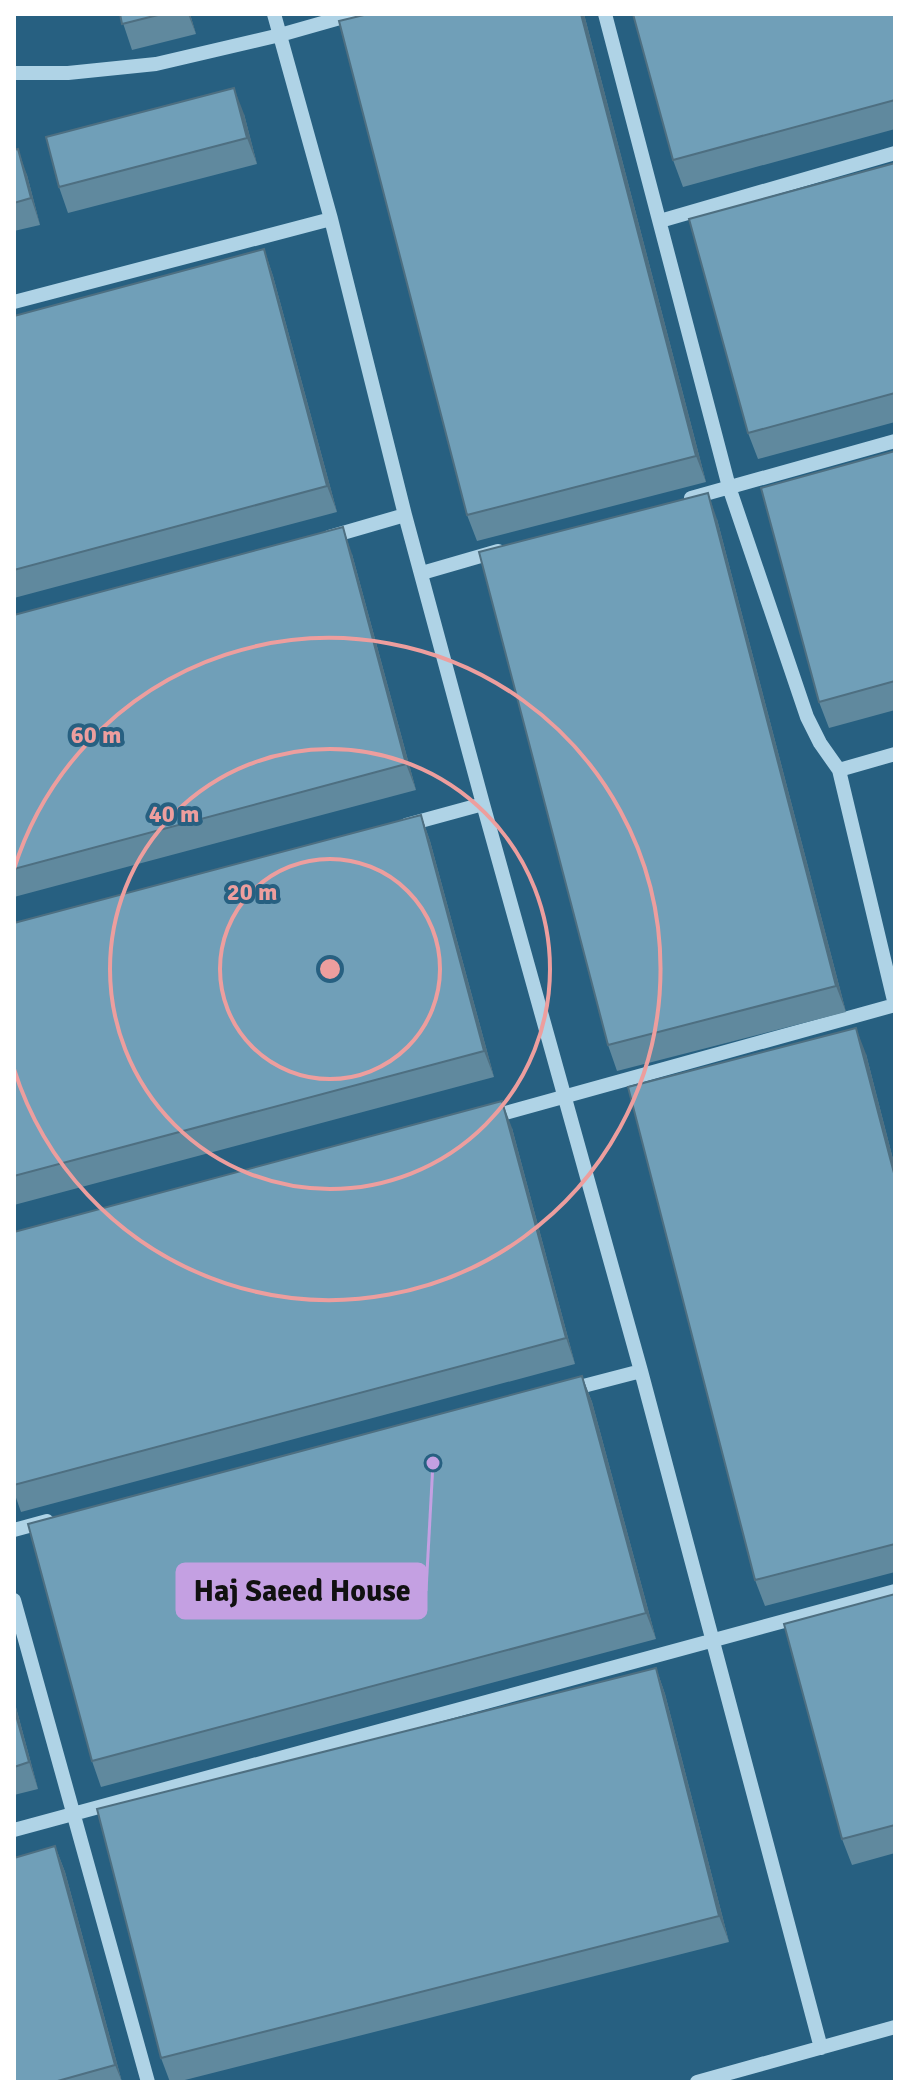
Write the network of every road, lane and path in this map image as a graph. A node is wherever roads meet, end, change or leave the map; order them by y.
1 (274, 14) edge
2 (354, 14) edge
3 (605, 14) edge
4 (280, 35) junction
5 (14, 73) edge
6 (895, 153) edge
7 (331, 219) junction
8 (660, 221) junction
9 (14, 302) edge
10 (895, 441) edge
11 (729, 487) junction
12 (683, 500) edge
13 (405, 515) junction
14 (315, 540) edge
15 (514, 547) edge
16 (422, 573) junction
17 (895, 754) edge
18 (839, 770) junction
19 (483, 804) junction
20 (392, 829) edge
21 (895, 1005) edge
22 (565, 1097) junction
23 (473, 1121) edge
24 (641, 1371) junction
25 (549, 1394) edge
26 (60, 1518) edge
27 (14, 1530) edge
28 (895, 1591) edge
29 (14, 1600) edge
30 (714, 1639) junction
31 (73, 1815) junction
32 (14, 1830) edge
33 (895, 2027) edge
34 (821, 2048) junction
35 (148, 2082) edge
36 (697, 2082) edge

1 - 4 street
2 - 4 street
3 - 8 street
4 - 5 street
4 - 7 street
6 - 8 street
7 - 9 street
7 - 13 street
8 - 11 street
10 - 11 street
11 - 12 street
11 - 18 street
13 - 14 street
13 - 16 street
15 - 16 street
16 - 19 street
17 - 18 street
18 - 21 street
19 - 20 street
19 - 22 street
21 - 22 street
22 - 23 street
22 - 24 street
24 - 25 street
24 - 30 street
26 - 27 street
28 - 30 street
29 - 31 street
30 - 31 street
30 - 34 street
31 - 32 street
31 - 35 street
33 - 34 street
34 - 36 street

